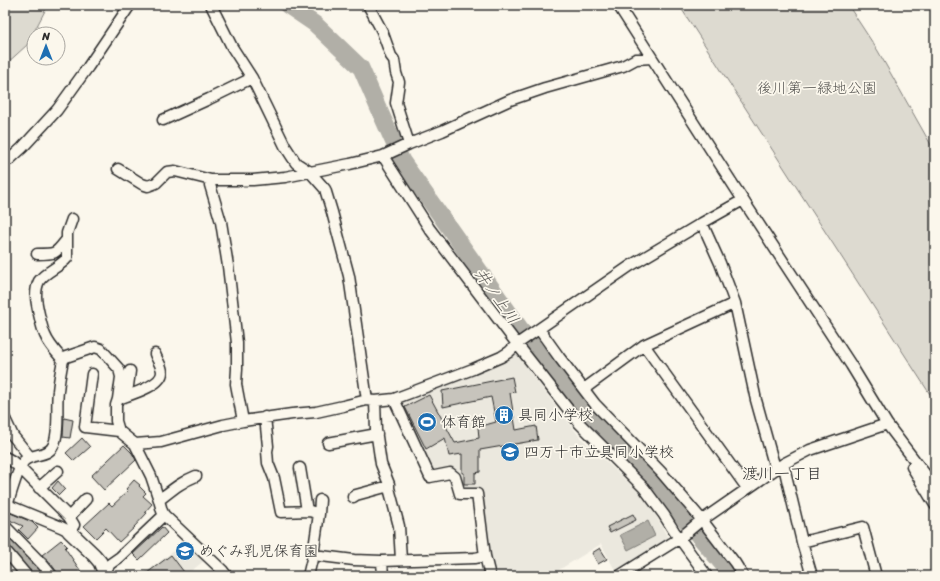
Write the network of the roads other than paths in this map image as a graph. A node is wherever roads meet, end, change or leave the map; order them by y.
1 (130, 5) edge
2 (211, 5) edge
3 (368, 5) edge
4 (618, 5) edge
5 (652, 58) junction
6 (252, 78) junction
7 (163, 120) dead end
8 (406, 145) junction
9 (386, 154) junction
10 (10, 160) dead end
11 (118, 169) dead end
12 (310, 172) junction
13 (211, 180) junction
14 (743, 200) junction
15 (72, 219) dead end
16 (702, 223) junction
17 (67, 239) junction
18 (37, 254) dead end
19 (30, 296) dead end
20 (735, 302) junction
21 (536, 331) junction
22 (518, 344) junction
23 (644, 345) junction
24 (155, 354) dead end
25 (63, 360) junction
26 (130, 371) dead end
27 (92, 374) dead end
28 (584, 389) junction
29 (118, 399) junction
30 (394, 399) junction
31 (371, 400) junction
32 (265, 417) junction
33 (5, 419) edge
34 (243, 421) junction
35 (887, 424) junction
36 (119, 431) junction
37 (377, 434) junction
38 (328, 443) dead end
39 (135, 444) junction
40 (906, 450) junction
41 (5, 457) edge
42 (30, 457) junction
43 (779, 466) junction
44 (20, 468) junction
45 (300, 468) dead end
46 (58, 471) dead end
47 (196, 476) dead end
48 (389, 486) junction
49 (935, 487) edge
50 (39, 488) junction
51 (747, 488) junction
52 (353, 497) dead end
53 (86, 499) dead end
54 (159, 500) junction
55 (320, 500) dead end
56 (6, 504) edge
57 (935, 505) edge
58 (307, 511) junction
59 (319, 514) junction
60 (164, 515) junction
61 (69, 517) junction
62 (700, 522) junction
63 (5, 526) edge
64 (69, 531) junction
65 (681, 537) junction
66 (802, 542) junction
67 (5, 550) edge
68 (313, 555) junction
69 (485, 556) junction
70 (401, 560) junction
71 (382, 561) junction
72 (104, 574) edge
73 (27, 576) edge
74 (52, 576) edge
75 (226, 576) edge
76 (308, 576) edge
77 (383, 576) edge
78 (490, 576) edge
79 (619, 576) edge
80 (707, 576) edge
81 (743, 576) edge
82 (812, 576) edge
83 (876, 576) edge

1 - 10 street
2 - 6 street
3 - 8 street
4 - 5 street
5 - 8 street
5 - 14 street
6 - 7 street
6 - 12 street
8 - 9 street
9 - 12 street
9 - 22 street
11 - 13 street
12 - 13 street
12 - 31 street
13 - 34 street
14 - 16 street
14 - 35 street
15 - 17 street
16 - 20 street
16 - 21 street
17 - 18 street
17 - 25 street
19 - 25 street
20 - 23 street
20 - 43 street
21 - 22 street
21 - 28 street
22 - 30 street
22 - 65 street
23 - 28 street
23 - 51 street
24 - 29 street
25 - 29 street
25 - 42 street
26 - 29 street
27 - 36 street
28 - 62 street
29 - 36 street
30 - 31 street
30 - 69 street
31 - 32 street
31 - 37 street
32 - 34 street
32 - 58 street
33 - 42 street
34 - 39 street
35 - 40 street
35 - 43 street
36 - 39 street
37 - 38 street
37 - 48 street
39 - 54 street
40 - 49 street
40 - 57 street
41 - 44 street
42 - 44 street
43 - 51 street
43 - 66 street
44 - 50 street
44 - 56 street
45 - 58 street
46 - 50 street
47 - 54 street
48 - 52 street
48 - 70 street
50 - 61 street
51 - 62 street
53 - 61 street
54 - 60 street
55 - 59 street
56 - 64 street
58 - 59 street
59 - 68 street
60 - 72 street
60 - 75 street
61 - 64 street
62 - 65 street
62 - 81 street
63 - 74 street
64 - 72 street
65 - 79 street
65 - 80 street
66 - 82 street
66 - 83 street
67 - 73 street
68 - 71 street
68 - 76 street
69 - 70 street
69 - 78 street
70 - 71 street
71 - 77 street

